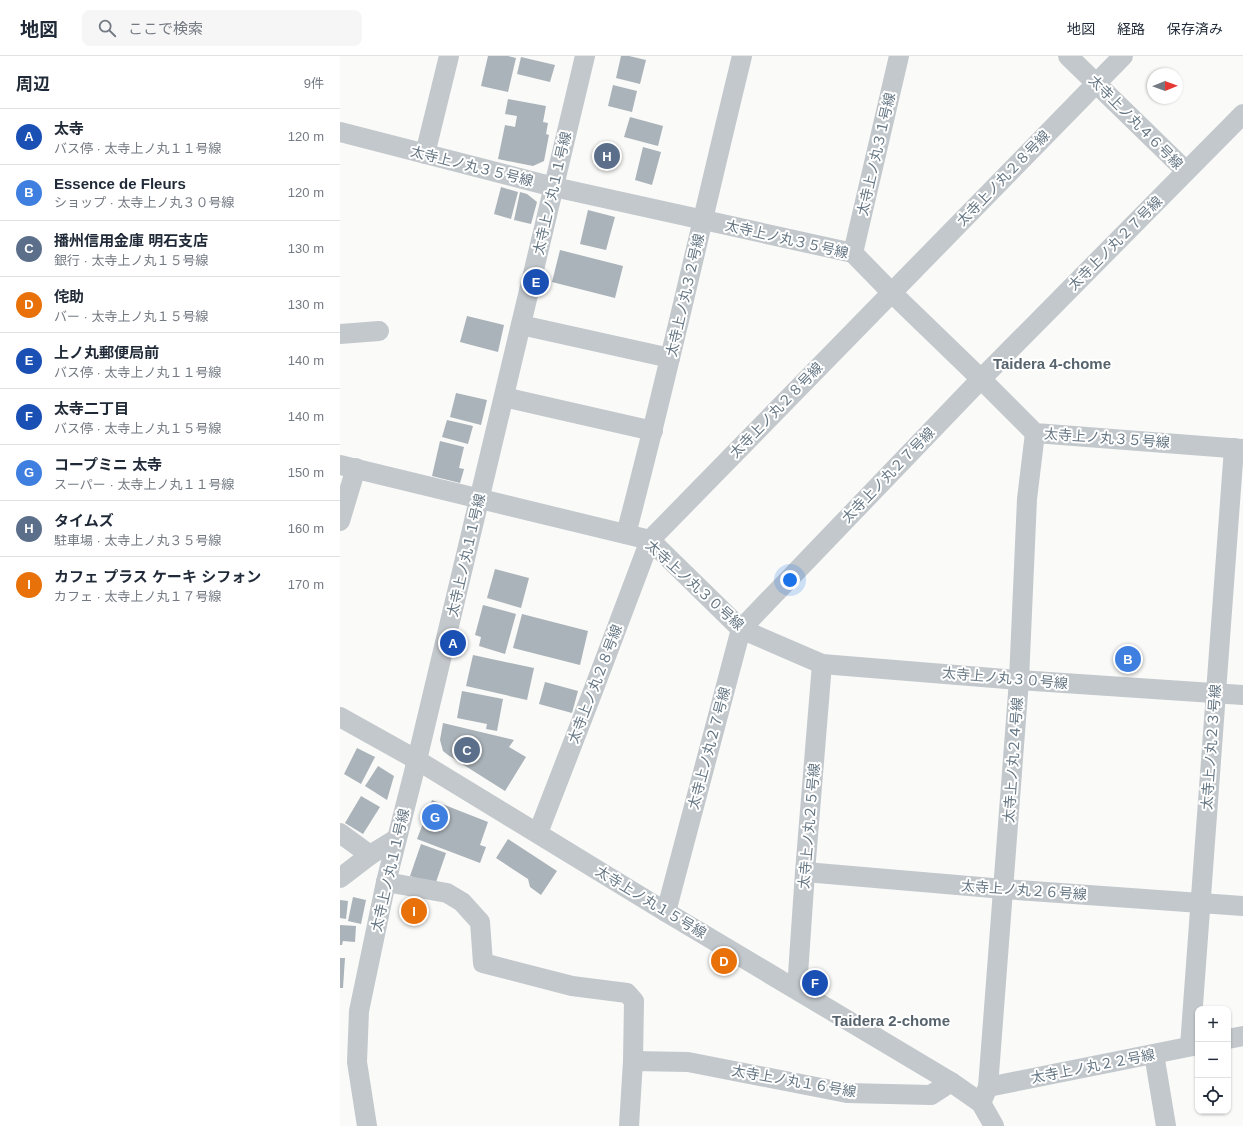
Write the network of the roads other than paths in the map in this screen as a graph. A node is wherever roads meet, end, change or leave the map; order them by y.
1 (449, 56) edge
2 (585, 56) edge
3 (742, 56) edge
4 (899, 56) edge
5 (1068, 56) edge
6 (1123, 56) edge
7 (1096, 83) junction
8 (1243, 114) edge
9 (340, 132) edge
10 (425, 154) junction
11 (1186, 171) junction
12 (554, 187) junction
13 (702, 219) junction
14 (853, 253) junction
15 (891, 292) junction
16 (521, 325) junction
17 (379, 331) dead end
18 (340, 334) edge
19 (670, 358) junction
20 (981, 379) junction
21 (504, 397) junction
22 (653, 431) junction
23 (1034, 433) junction
24 (1238, 448) edge
25 (348, 467) edge
26 (480, 499) junction
27 (340, 521) edge
28 (626, 534) junction
29 (650, 540) junction
30 (741, 629) junction
31 (822, 664) junction
32 (1019, 680) junction
33 (1215, 694) junction
34 (1243, 695) edge
35 (340, 717) edge
36 (417, 760) junction
37 (340, 833) edge
38 (538, 833) junction
39 (396, 839) junction
40 (370, 855) junction
41 (805, 872) junction
42 (340, 878) edge
43 (386, 882) junction
44 (1004, 889) junction
45 (1200, 902) junction
46 (1243, 906) edge
47 (666, 912) junction
48 (797, 989) junction
49 (1243, 1036) edge
50 (1231, 1038) edge
51 (1194, 1046) edge
52 (1154, 1054) junction
53 (633, 1061) junction
54 (951, 1082) junction
55 (984, 1095) junction
56 (367, 1126) edge
57 (629, 1126) edge
58 (994, 1126) edge
59 (1166, 1126) edge

1 - 10 street
2 - 12 street, 太寺上ノ丸１１号線
3 - 13 street, 太寺上ノ丸３２号線
4 - 14 street, 太寺上ノ丸３１号線
5 - 7 street, 太寺上ノ丸４６号線
6 - 7 street, 太寺上ノ丸２８号線
7 - 11 street, 太寺上ノ丸４６号線
7 - 15 street, 太寺上ノ丸２８号線
8 - 11 street, 太寺上ノ丸２７号線
9 - 10 street, 太寺上ノ丸３５号線
10 - 12 street, 太寺上ノ丸３５号線
11 - 20 street, 太寺上ノ丸２７号線
12 - 13 street, 太寺上ノ丸３５号線
12 - 16 street, 太寺上ノ丸１１号線
13 - 14 street, 太寺上ノ丸３５号線
13 - 19 street, 太寺上ノ丸３２号線
14 - 15 street, 太寺上ノ丸３５号線
15 - 20 street, 太寺上ノ丸３５号線
15 - 29 street, 太寺上ノ丸２８号線
16 - 19 street
16 - 21 street, 太寺上ノ丸１１号線
17 - 18 street
19 - 22 street, 太寺上ノ丸３２号線
20 - 23 street, 太寺上ノ丸３５号線
20 - 30 street, 太寺上ノ丸２７号線
21 - 22 street
21 - 26 street, 太寺上ノ丸１１号線
22 - 28 street, 太寺上ノ丸３２号線
23 - 24 street, 太寺上ノ丸３５号線
23 - 32 street, 太寺上ノ丸２４号線
24 - 33 street, 太寺上ノ丸２３号線
25 - 26 street, 太寺上ノ丸３０号線
25 - 27 street
26 - 28 street, 太寺上ノ丸３０号線
26 - 36 street, 太寺上ノ丸１１号線
28 - 29 street, 太寺上ノ丸３０号線
29 - 30 street, 太寺上ノ丸３０号線
29 - 38 street, 太寺上ノ丸２８号線
30 - 31 street, 太寺上ノ丸３０号線
30 - 47 street, 太寺上ノ丸２７号線
31 - 32 street, 太寺上ノ丸３０号線
31 - 41 street, 太寺上ノ丸２５号線
32 - 33 street, 太寺上ノ丸３０号線
32 - 44 street, 太寺上ノ丸２４号線
33 - 34 street, 太寺上ノ丸３０号線
33 - 45 street, 太寺上ノ丸２３号線
35 - 36 street, 太寺上ノ丸１５号線
36 - 38 street, 太寺上ノ丸１５号線
36 - 39 street, 太寺上ノ丸１１号線
37 - 40 street
38 - 47 street, 太寺上ノ丸１５号線
39 - 40 street
39 - 43 street, 太寺上ノ丸１１号線
40 - 42 street
41 - 44 street, 太寺上ノ丸２６号線
41 - 48 street, 太寺上ノ丸２５号線
43 - 53 street
43 - 56 street, 太寺上ノ丸１１号線
44 - 45 street, 太寺上ノ丸２６号線
44 - 55 street, 太寺上ノ丸２４号線
45 - 46 street, 太寺上ノ丸２６号線
45 - 51 street, 太寺上ノ丸２３号線
47 - 48 street, 太寺上ノ丸１５号線
48 - 54 street, 太寺上ノ丸１５号線
49 - 50 street
51 - 52 street, 太寺上ノ丸２２号線
52 - 55 street, 太寺上ノ丸２２号線
52 - 59 street
53 - 54 street, 太寺上ノ丸１６号線
53 - 57 street
54 - 55 street, 太寺上ノ丸１５号線
55 - 58 street

